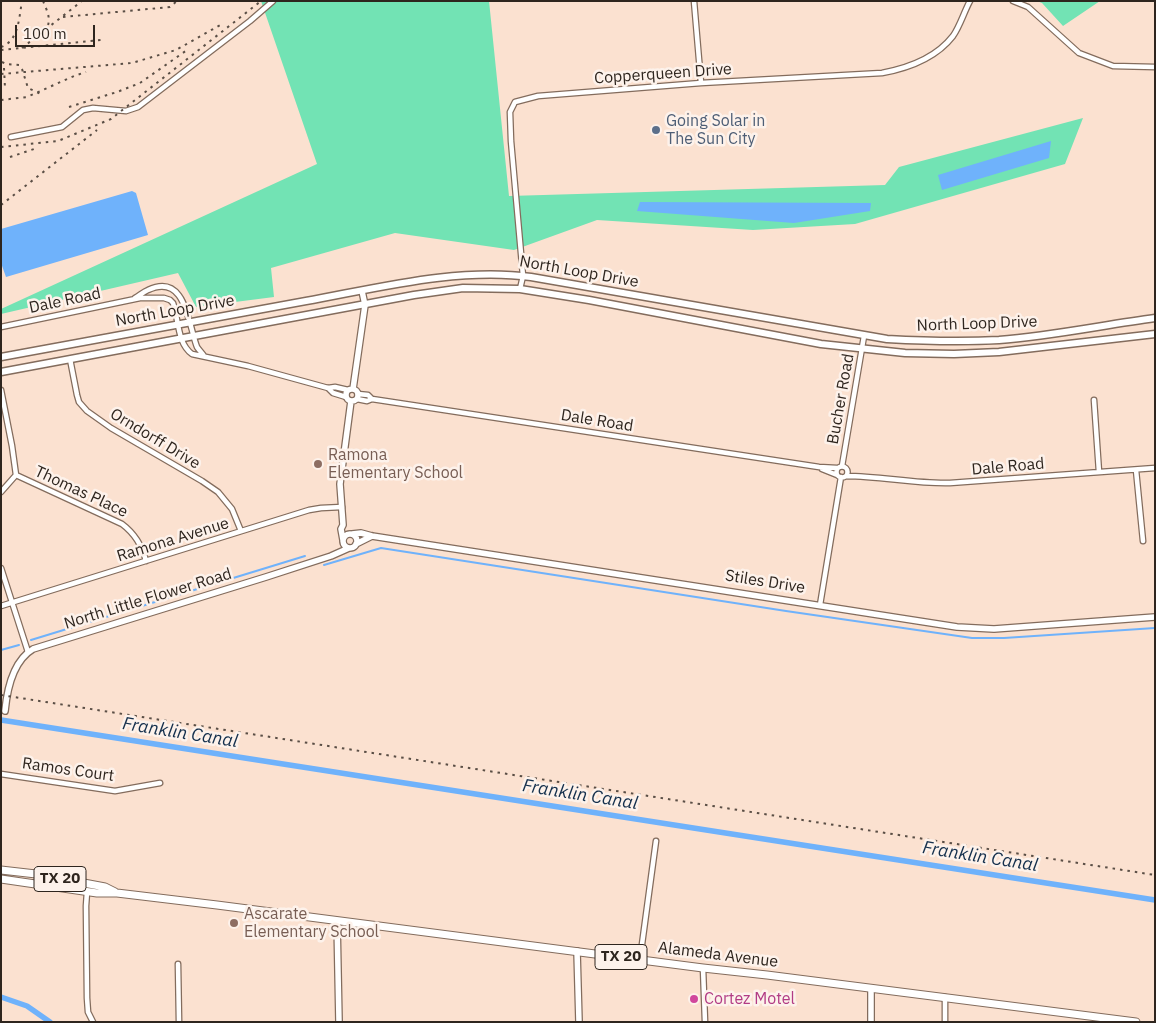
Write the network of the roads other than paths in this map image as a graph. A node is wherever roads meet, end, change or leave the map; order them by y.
1 (273, 1) edge
2 (694, 1) edge
3 (970, 1) edge
4 (1013, 1) edge
5 (1155, 67) edge
6 (701, 83) junction
7 (11, 136) dead end
8 (523, 276) junction
9 (520, 289) junction
10 (362, 291) junction
11 (134, 299) junction
12 (365, 305) junction
13 (694, 306) junction
14 (1155, 318) edge
15 (691, 319) junction
16 (190, 322) junction
17 (178, 324) junction
18 (1, 327) edge
19 (1155, 334) edge
20 (194, 336) junction
21 (864, 336) junction
22 (1033, 336) junction
23 (181, 338) junction
24 (1034, 348) junction
25 (862, 349) junction
26 (204, 356) junction
27 (1, 357) edge
28 (70, 360) junction
29 (1, 372) edge
30 (1, 390) edge
31 (349, 392) junction
32 (355, 398) junction
33 (1094, 400) dead end
34 (4, 421) edge
35 (819, 467) junction
36 (842, 468) junction
37 (1155, 468) edge
38 (1136, 470) junction
39 (1099, 472) junction
40 (16, 475) junction
41 (841, 476) junction
42 (864, 476) junction
43 (1, 492) edge
44 (342, 507) junction
45 (343, 525) junction
46 (241, 532) junction
47 (351, 534) junction
48 (372, 536) junction
49 (343, 540) junction
50 (1143, 541) dead end
51 (356, 545) junction
52 (349, 548) junction
53 (337, 553) junction
54 (146, 561) junction
55 (1, 568) edge
56 (12, 603) junction
57 (820, 605) junction
58 (1, 606) edge
59 (1155, 617) edge
60 (28, 652) junction
61 (5, 711) dead end
62 (1, 774) edge
63 (160, 783) dead end
64 (656, 841) dead end
65 (1, 870) edge
66 (1, 879) edge
67 (87, 892) junction
68 (117, 893) junction
69 (337, 921) junction
70 (576, 951) junction
71 (640, 959) junction
72 (178, 964) dead end
73 (703, 968) junction
74 (871, 988) junction
75 (944, 997) junction
76 (1102, 1020) edge
77 (93, 1022) edge
78 (179, 1022) edge
79 (340, 1022) edge
80 (579, 1022) edge
81 (705, 1022) edge
82 (871, 1022) edge
83 (945, 1022) edge
84 (1136, 1022) edge

1 - 7 street
2 - 6 street
3 - 6 street, Copperqueen Drive
4 - 5 street
6 - 8 street, Copperqueen Drive
8 - 9 street, Copperqueen Drive
8 - 10 main road, North Loop Drive
8 - 13 main road, North Loop Drive
9 - 12 main road, North Loop Drive
9 - 15 main road, North Loop Drive
10 - 12 street
10 - 16 main road, North Loop Drive
11 - 16 street, Dale Road
11 - 17 street, Dale Road
11 - 18 street, Dale Road
12 - 20 main road, North Loop Drive
12 - 31 street
13 - 15 main road
13 - 21 main road, North Loop Drive
14 - 22 main road, North Loop Drive
15 - 25 main road, North Loop Drive
16 - 17 main road, North Loop Drive
16 - 20 street, Dale Road
17 - 23 street, Dale Road
17 - 27 main road, North Loop Drive
19 - 24 main road, North Loop Drive
20 - 23 main road, North Loop Drive
20 - 26 street, Dale Road
21 - 22 main road, North Loop Drive
21 - 25 street, Bucher Road
22 - 24 main road
23 - 26 street, Dale Road
23 - 28 main road, North Loop Drive
24 - 25 main road, North Loop Drive
25 - 36 street, Bucher Road
26 - 31 street, Dale Road
28 - 29 main road, North Loop Drive
28 - 46 street, Orndorff Drive
30 - 34 street
31 - 32 street
31 - 32 street
32 - 35 street, Dale Road
32 - 44 street
33 - 39 street
34 - 40 street
35 - 36 street, Dale Road
35 - 41 street, Dale Road
36 - 41 street
36 - 41 street
36 - 42 street, Dale Road
37 - 38 street, Dale Road
38 - 39 street, Dale Road
38 - 50 street
39 - 42 street, Dale Road
40 - 43 street
40 - 54 street, Thomas Place
41 - 42 street, Dale Road
41 - 57 street
44 - 45 street
44 - 46 street, Ramona Avenue
45 - 47 street
45 - 49 street
46 - 54 street, Ramona Avenue
47 - 48 street, Stiles Drive
47 - 49 street
47 - 51 street
48 - 51 street
48 - 57 street, Stiles Drive
49 - 52 street
49 - 53 street
51 - 52 street
52 - 53 street, North Little Flower Road
53 - 60 street, North Little Flower Road
54 - 56 street, Ramona Avenue
55 - 56 street
56 - 58 street, Ramona Avenue
56 - 60 street
57 - 59 street, Stiles Drive
60 - 61 street
62 - 63 street, Ramos Court
64 - 71 street
65 - 68 main road, Alameda Avenue / TX 20
66 - 67 main road, Alameda Avenue / TX 20
67 - 68 main road, Alameda Avenue / TX 20
67 - 77 street
68 - 69 main road, Alameda Avenue / TX 20
69 - 70 main road, Alameda Avenue / TX 20
69 - 79 street
70 - 71 main road, Alameda Avenue / TX 20
70 - 80 street
71 - 73 main road, Alameda Avenue / TX 20
72 - 78 street
73 - 74 main road, Alameda Avenue / TX 20
73 - 81 street
74 - 75 main road, Alameda Avenue / TX 20
74 - 82 street
75 - 76 main road, Alameda Avenue / TX 20
75 - 83 street
76 - 84 main road, Alameda Avenue / TX 20

